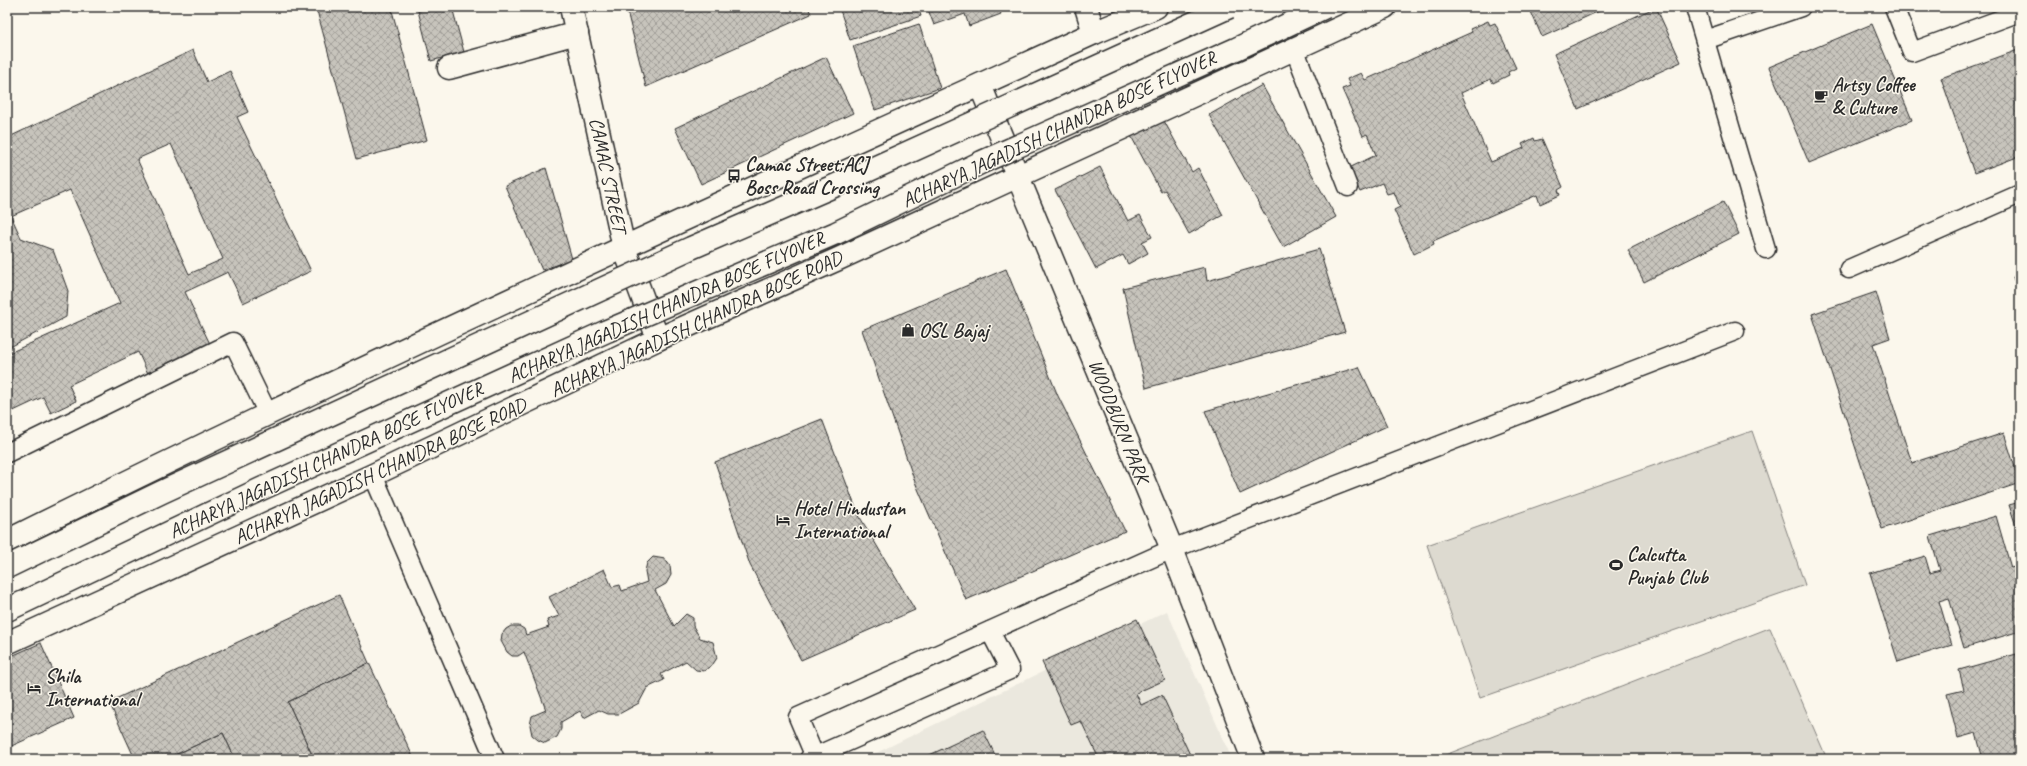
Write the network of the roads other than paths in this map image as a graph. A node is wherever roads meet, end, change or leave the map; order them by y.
1 (571, 7) edge
2 (1086, 7) edge
3 (1156, 7) edge
4 (1229, 7) edge
5 (1325, 7) edge
6 (1385, 7) edge
7 (1695, 7) edge
8 (1801, 7) edge
9 (1894, 7) edge
10 (2020, 12) edge
11 (576, 33) junction
12 (1094, 33) junction
13 (1705, 40) junction
14 (1294, 48) junction
15 (449, 68) dead end
16 (980, 85) junction
17 (1018, 175) junction
18 (1348, 187) dead end
19 (2020, 194) edge
20 (624, 248) junction
21 (1766, 249) dead end
22 (1849, 269) dead end
23 (1735, 331) dead end
24 (658, 339) junction
25 (268, 414) junction
26 (7, 453) edge
27 (373, 475) junction
28 (7, 541) edge
29 (1172, 549) junction
30 (7, 567) edge
31 (7, 610) edge
32 (990, 632) junction
33 (7, 643) edge
34 (812, 758) edge
35 (494, 759) edge
36 (1253, 759) edge

1 - 11 main road, CAMAC STREET
2 - 12 main road
3 - 12 main road
4 - 30 main road, ACHARYA JAGADISH CHANDRA BOSE FLYOVER, bridge
5 - 31 main road, ACHARYA JAGADISH CHANDRA BOSE FLYOVER, bridge
6 - 14 main road, ACHARYA JAGADISH CHANDRA BOSE ROAD
7 - 13 lane
8 - 13 lane
9 - 10 lane
11 - 15 main road
11 - 20 main road, CAMAC STREET
12 - 16 main road
13 - 21 lane
14 - 17 main road, ACHARYA JAGADISH CHANDRA BOSE ROAD
14 - 18 lane
16 - 17 main road, WOODBURN PARK
16 - 20 main road
17 - 24 main road, ACHARYA JAGADISH CHANDRA BOSE ROAD
17 - 29 main road, WOODBURN PARK
19 - 22 lane
20 - 24 main road, CAMAC STREET
20 - 25 main road
23 - 29 lane
24 - 27 main road, ACHARYA JAGADISH CHANDRA BOSE ROAD
25 - 26 lane
25 - 28 main road
27 - 33 main road, ACHARYA JAGADISH CHANDRA BOSE ROAD
27 - 35 lane
29 - 32 lane
29 - 36 main road, WOODBURN PARK
32 - 34 lane
32 - 34 lane

